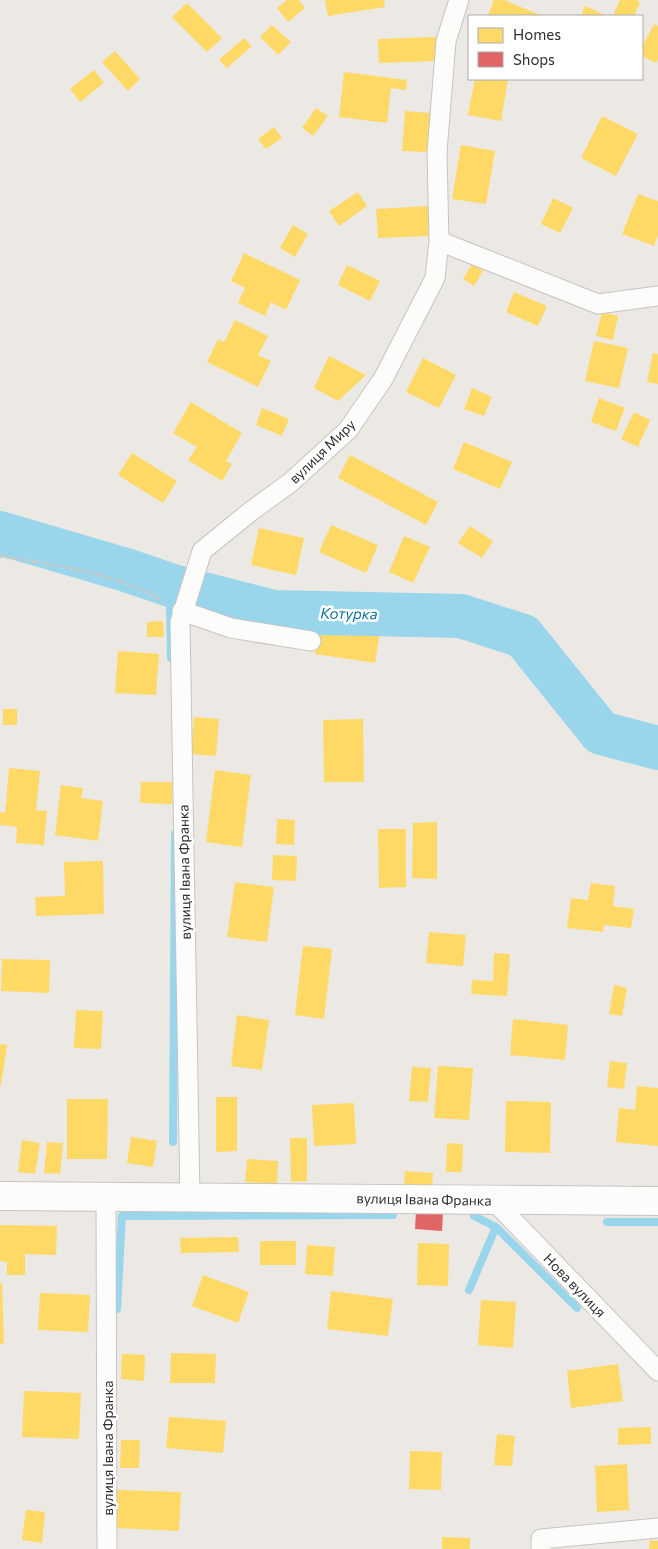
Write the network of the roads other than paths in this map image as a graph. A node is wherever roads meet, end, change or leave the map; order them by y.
1 (459, 0) edge
2 (440, 241) junction
3 (658, 296) edge
4 (202, 551) joint
5 (182, 611) junction
6 (311, 641) dead end
7 (0, 1196) edge
8 (106, 1196) junction
9 (190, 1197) junction
10 (492, 1200) junction
11 (658, 1201) edge
12 (658, 1371) edge
13 (658, 1528) edge
14 (107, 1549) edge
15 (541, 1549) edge

1 - 2 street, вулиця Миру
2 - 3 street
2 - 4 street, вулиця Миру
4 - 5 street, вулиця Івана Франка
5 - 6 street
5 - 9 street, вулиця Івана Франка
7 - 8 street, вулиця Івана Франка
8 - 9 street, вулиця Івана Франка
8 - 14 street, вулиця Івана Франка
9 - 10 street, вулиця Івана Франка
10 - 11 street, вулиця Івана Франка
10 - 12 street, Нова вулиця
13 - 15 street

